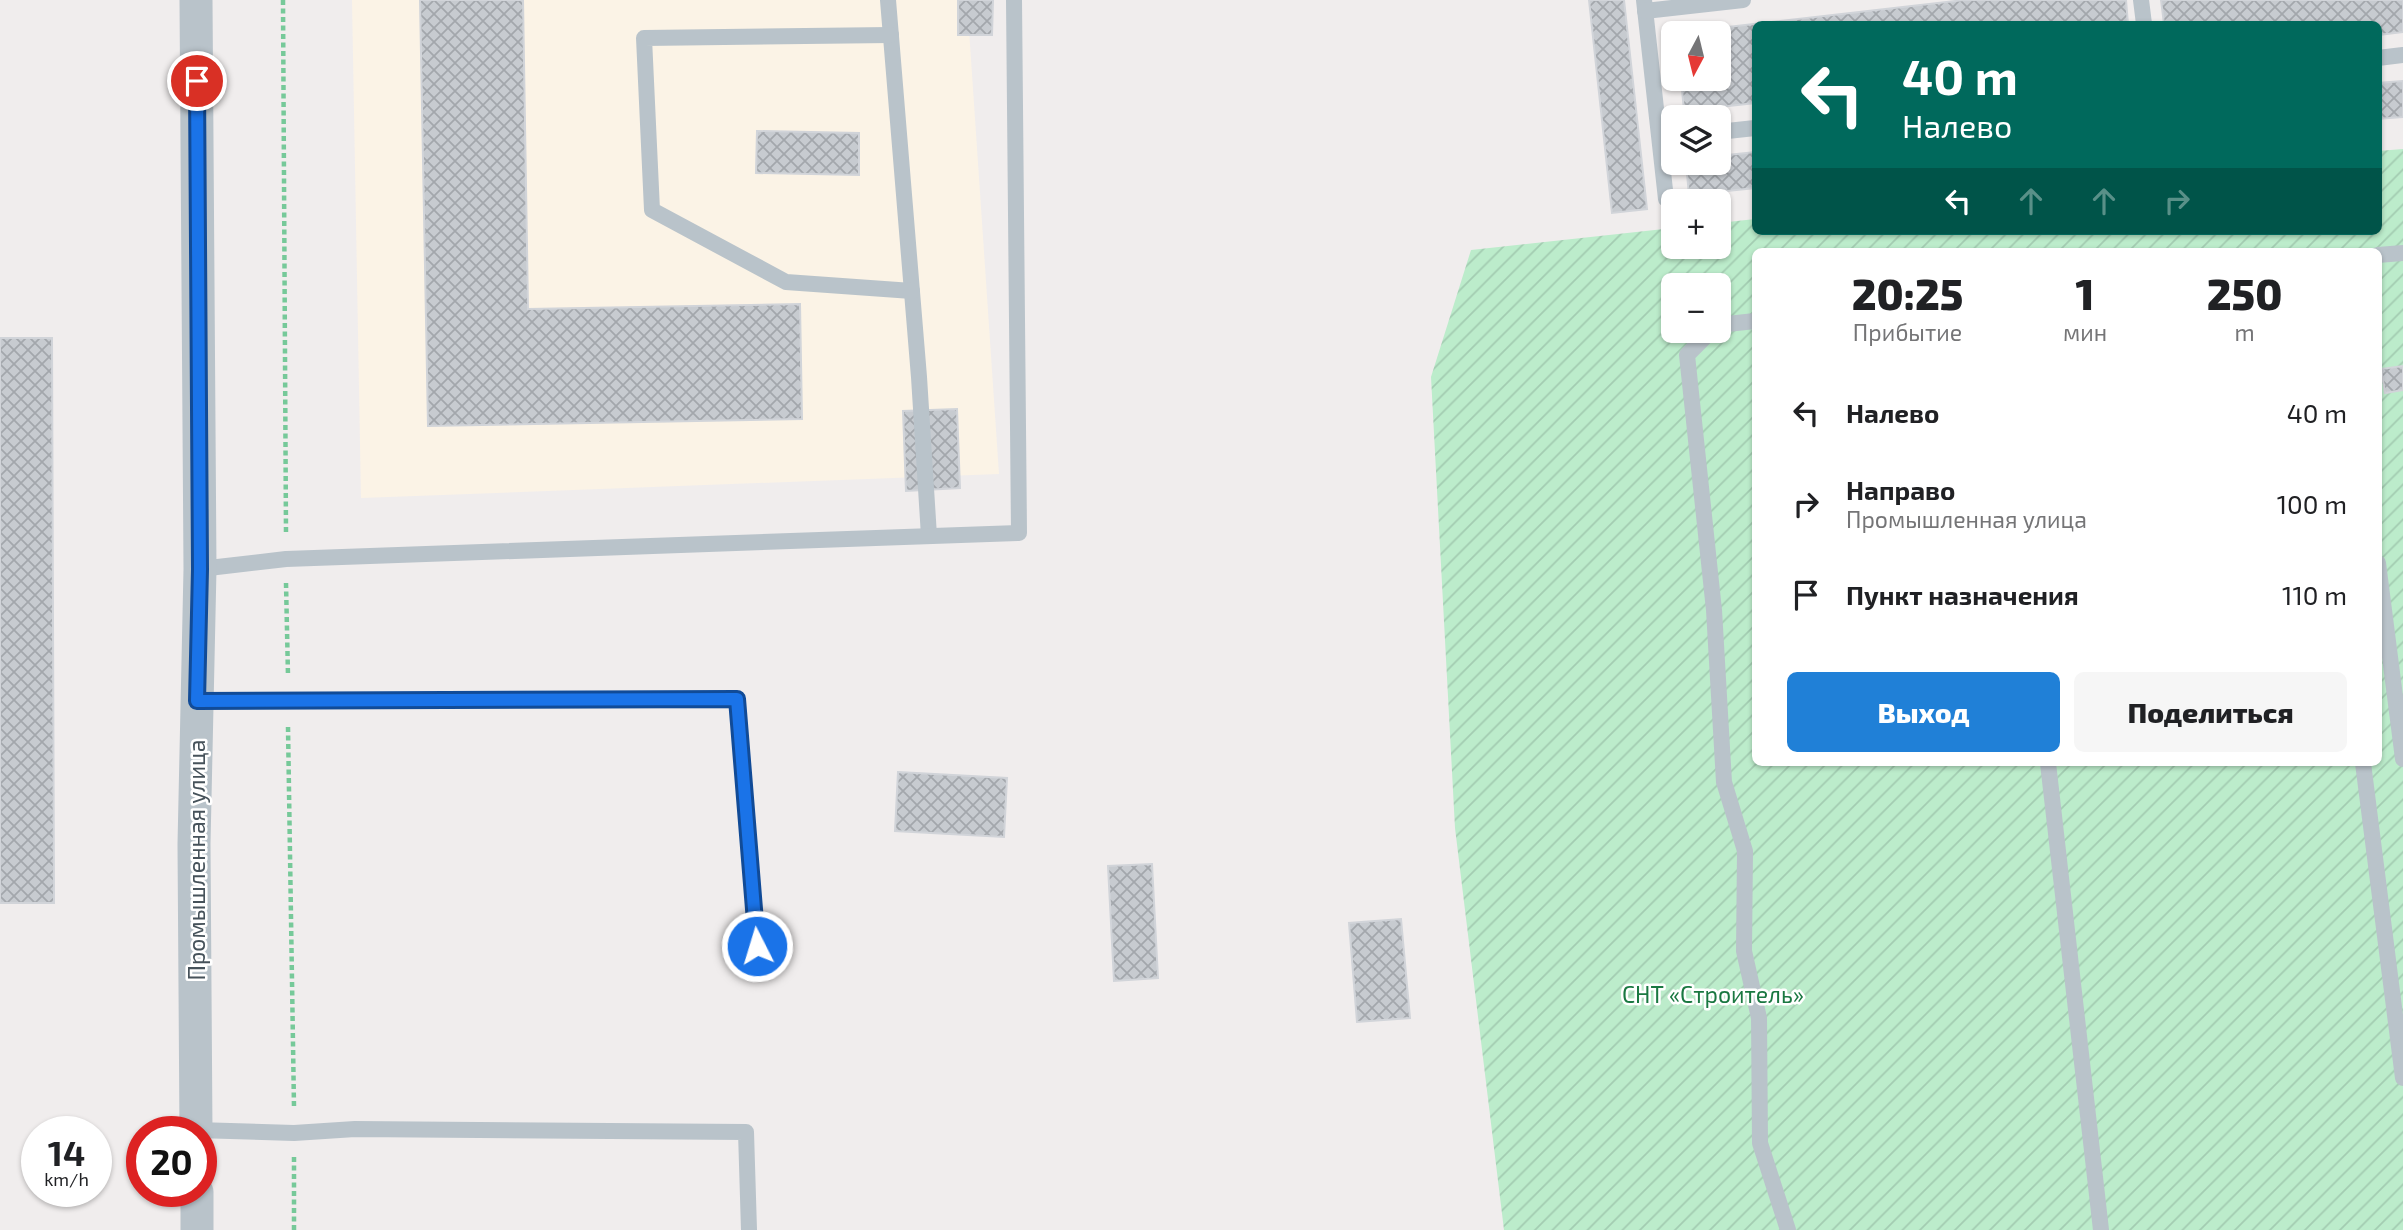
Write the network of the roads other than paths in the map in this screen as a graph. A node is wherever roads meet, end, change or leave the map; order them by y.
1 (196, 0) edge
2 (888, 0) edge
3 (1014, 0) edge
4 (1743, 0) edge
5 (2141, 0) edge
6 (1645, 5) edge
7 (2144, 21) edge
8 (891, 35) junction
9 (2403, 55) edge
10 (2382, 58) edge
11 (1661, 106) edge
12 (1752, 128) edge
13 (1731, 131) edge
14 (2403, 253) edge
15 (2382, 255) edge
16 (912, 291) junction
17 (1752, 321) edge
18 (1731, 324) edge
19 (1698, 343) edge
20 (929, 536) junction
21 (200, 569) junction
22 (2382, 594) edge
23 (197, 701) junction
24 (2403, 759) edge
25 (2048, 766) edge
26 (2363, 766) edge
27 (757, 946) dead end
28 (2403, 1078) edge
29 (196, 1116) edge
30 (217, 1131) edge
31 (197, 1207) edge
32 (197, 1230) edge
33 (749, 1230) edge
34 (1788, 1230) edge
35 (2101, 1230) edge

1 - 21 street, Промышленная улица
2 - 8 lane
3 - 20 lane
4 - 6 lane
5 - 7 lane
6 - 11 lane
8 - 16 lane
8 - 16 lane
9 - 10 lane
12 - 13 lane
14 - 15 lane
16 - 20 lane
17 - 18 lane
19 - 34 lane
20 - 21 lane
21 - 23 street, Промышленная улица
22 - 24 lane
23 - 27 lane
23 - 29 street, Промышленная улица
25 - 35 lane
26 - 28 lane
30 - 33 lane
31 - 32 street

